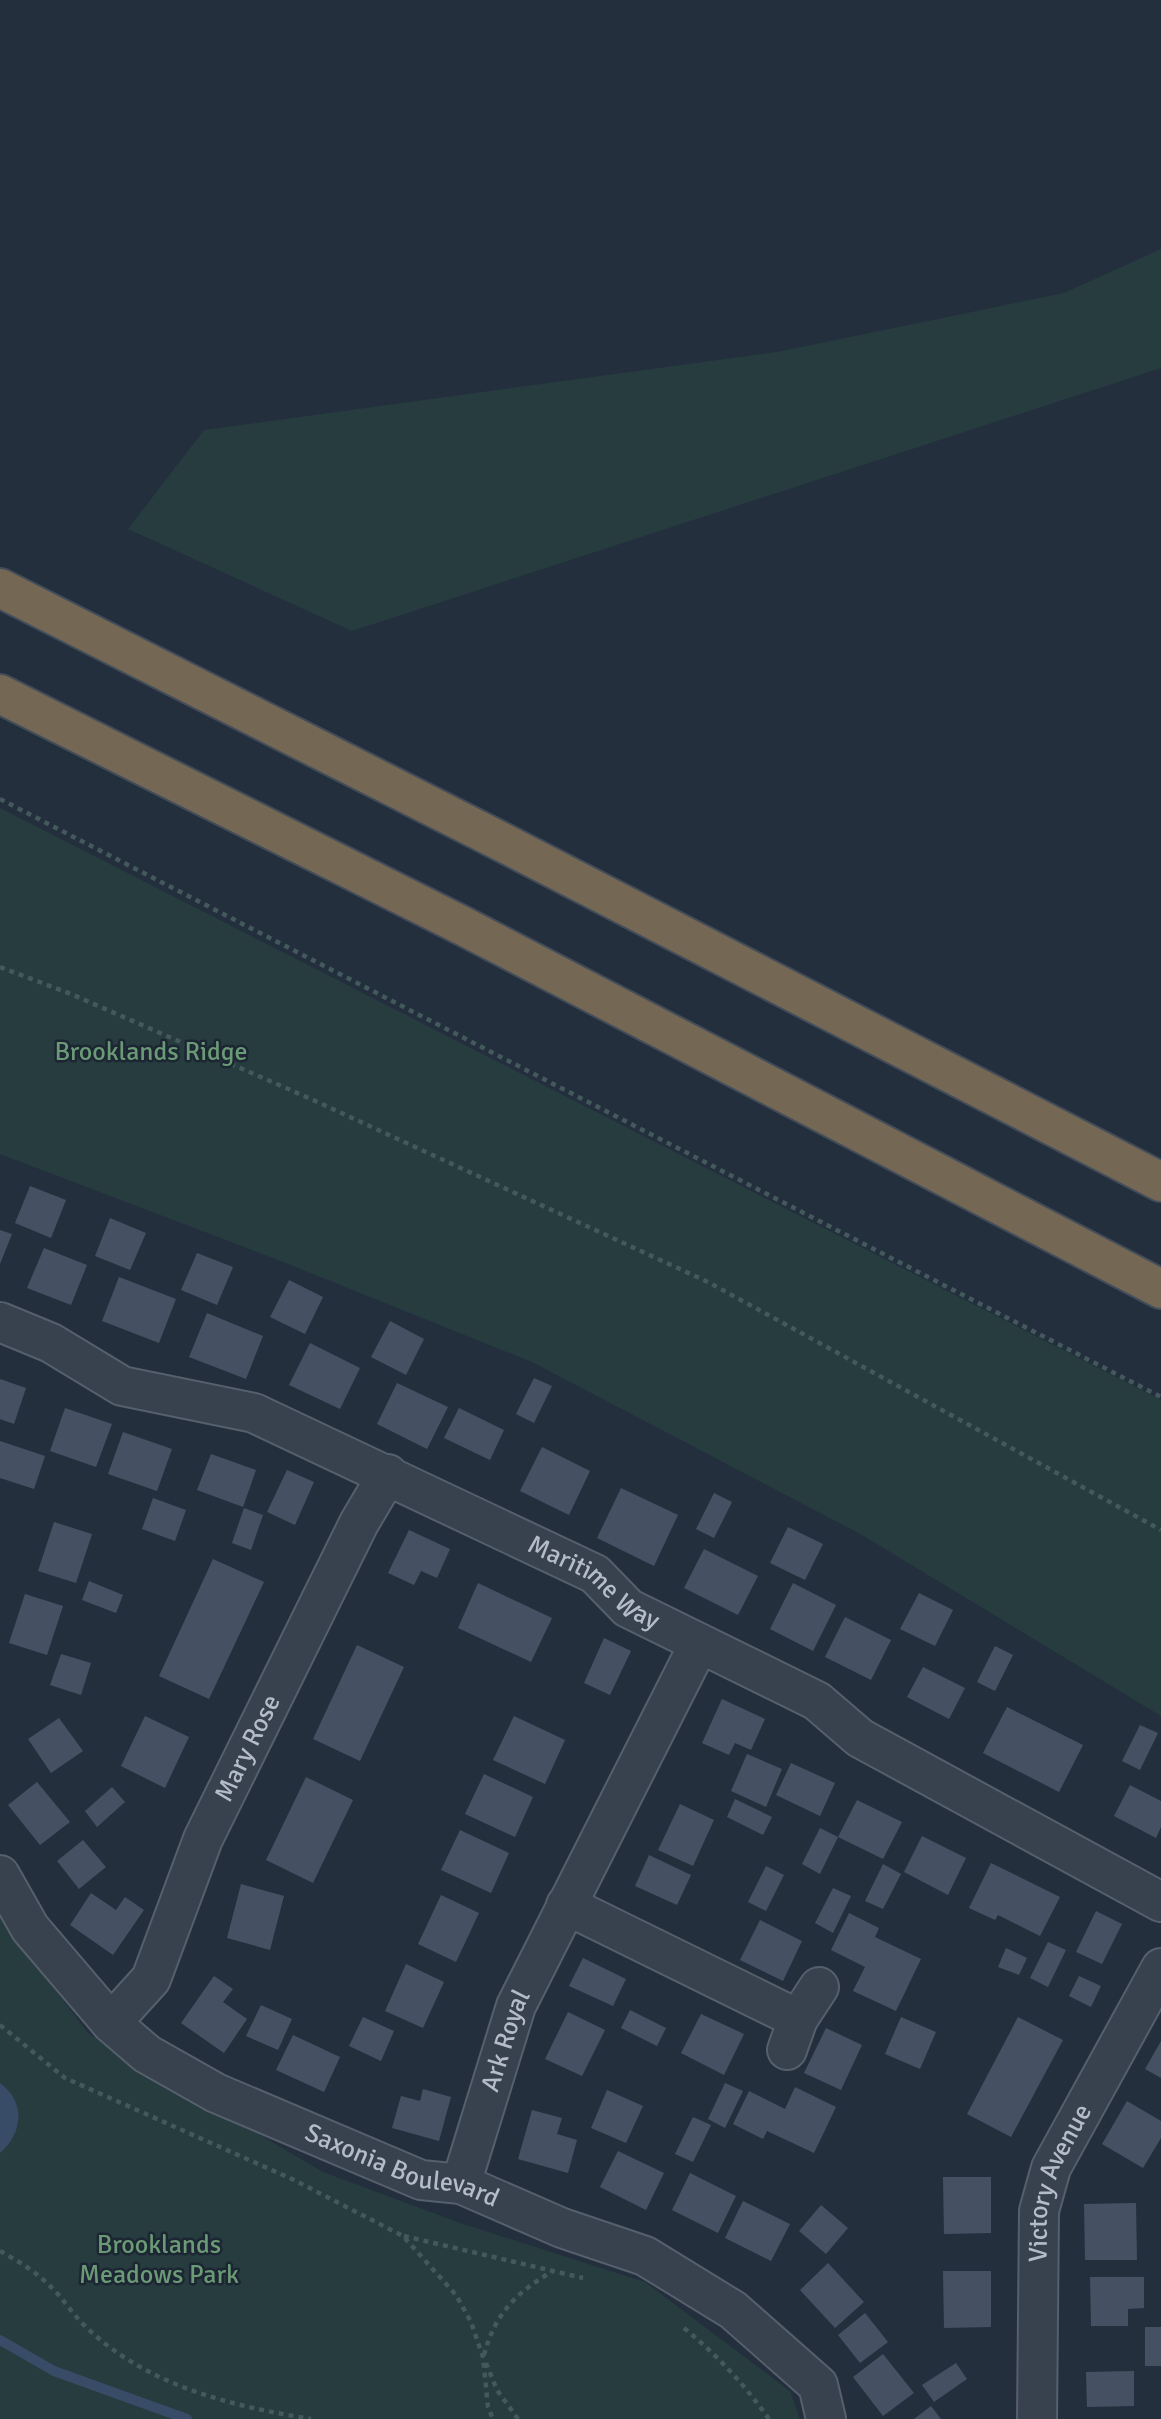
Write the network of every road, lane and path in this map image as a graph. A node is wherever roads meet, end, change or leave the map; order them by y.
1 (0, 588) edge
2 (0, 694) edge
3 (0, 799) edge
4 (0, 967) edge
5 (1161, 1182) edge
6 (1161, 1289) edge
7 (0, 1322) edge
8 (1161, 1397) edge
9 (388, 1474) junction
10 (1161, 1530) edge
11 (699, 1644) junction
12 (0, 1875) edge
13 (1161, 1902) edge
14 (566, 1905) junction
15 (1161, 1968) edge
16 (819, 1987) dead end
17 (111, 2023) junction
18 (0, 2025) edge
19 (461, 2184) junction
20 (403, 2236) junction
21 (0, 2251) edge
22 (553, 2271) junction
23 (590, 2280) dead end
24 (679, 2323) dead end
25 (483, 2357) junction
26 (311, 2419) edge
27 (493, 2419) edge
28 (518, 2419) edge
29 (769, 2419) edge
30 (826, 2419) edge
31 (1037, 2419) edge

1 - 5 highway
2 - 6 highway
3 - 8 path
4 - 10 path
7 - 9 street, Maritime Way
9 - 11 street, Maritime Way
9 - 17 street, Mary Rose
11 - 13 street, Maritime Way
11 - 14 street, Ark Royal
12 - 17 street, Saxonia Boulevard
14 - 16 street
14 - 19 street, Ark Royal
15 - 31 street, Victory Avenue
17 - 19 street, Saxonia Boulevard
18 - 20 path
19 - 30 street, Saxonia Boulevard
20 - 22 path
20 - 25 path
21 - 26 path
22 - 23 path
22 - 25 path
24 - 29 path
25 - 27 path
25 - 28 path

